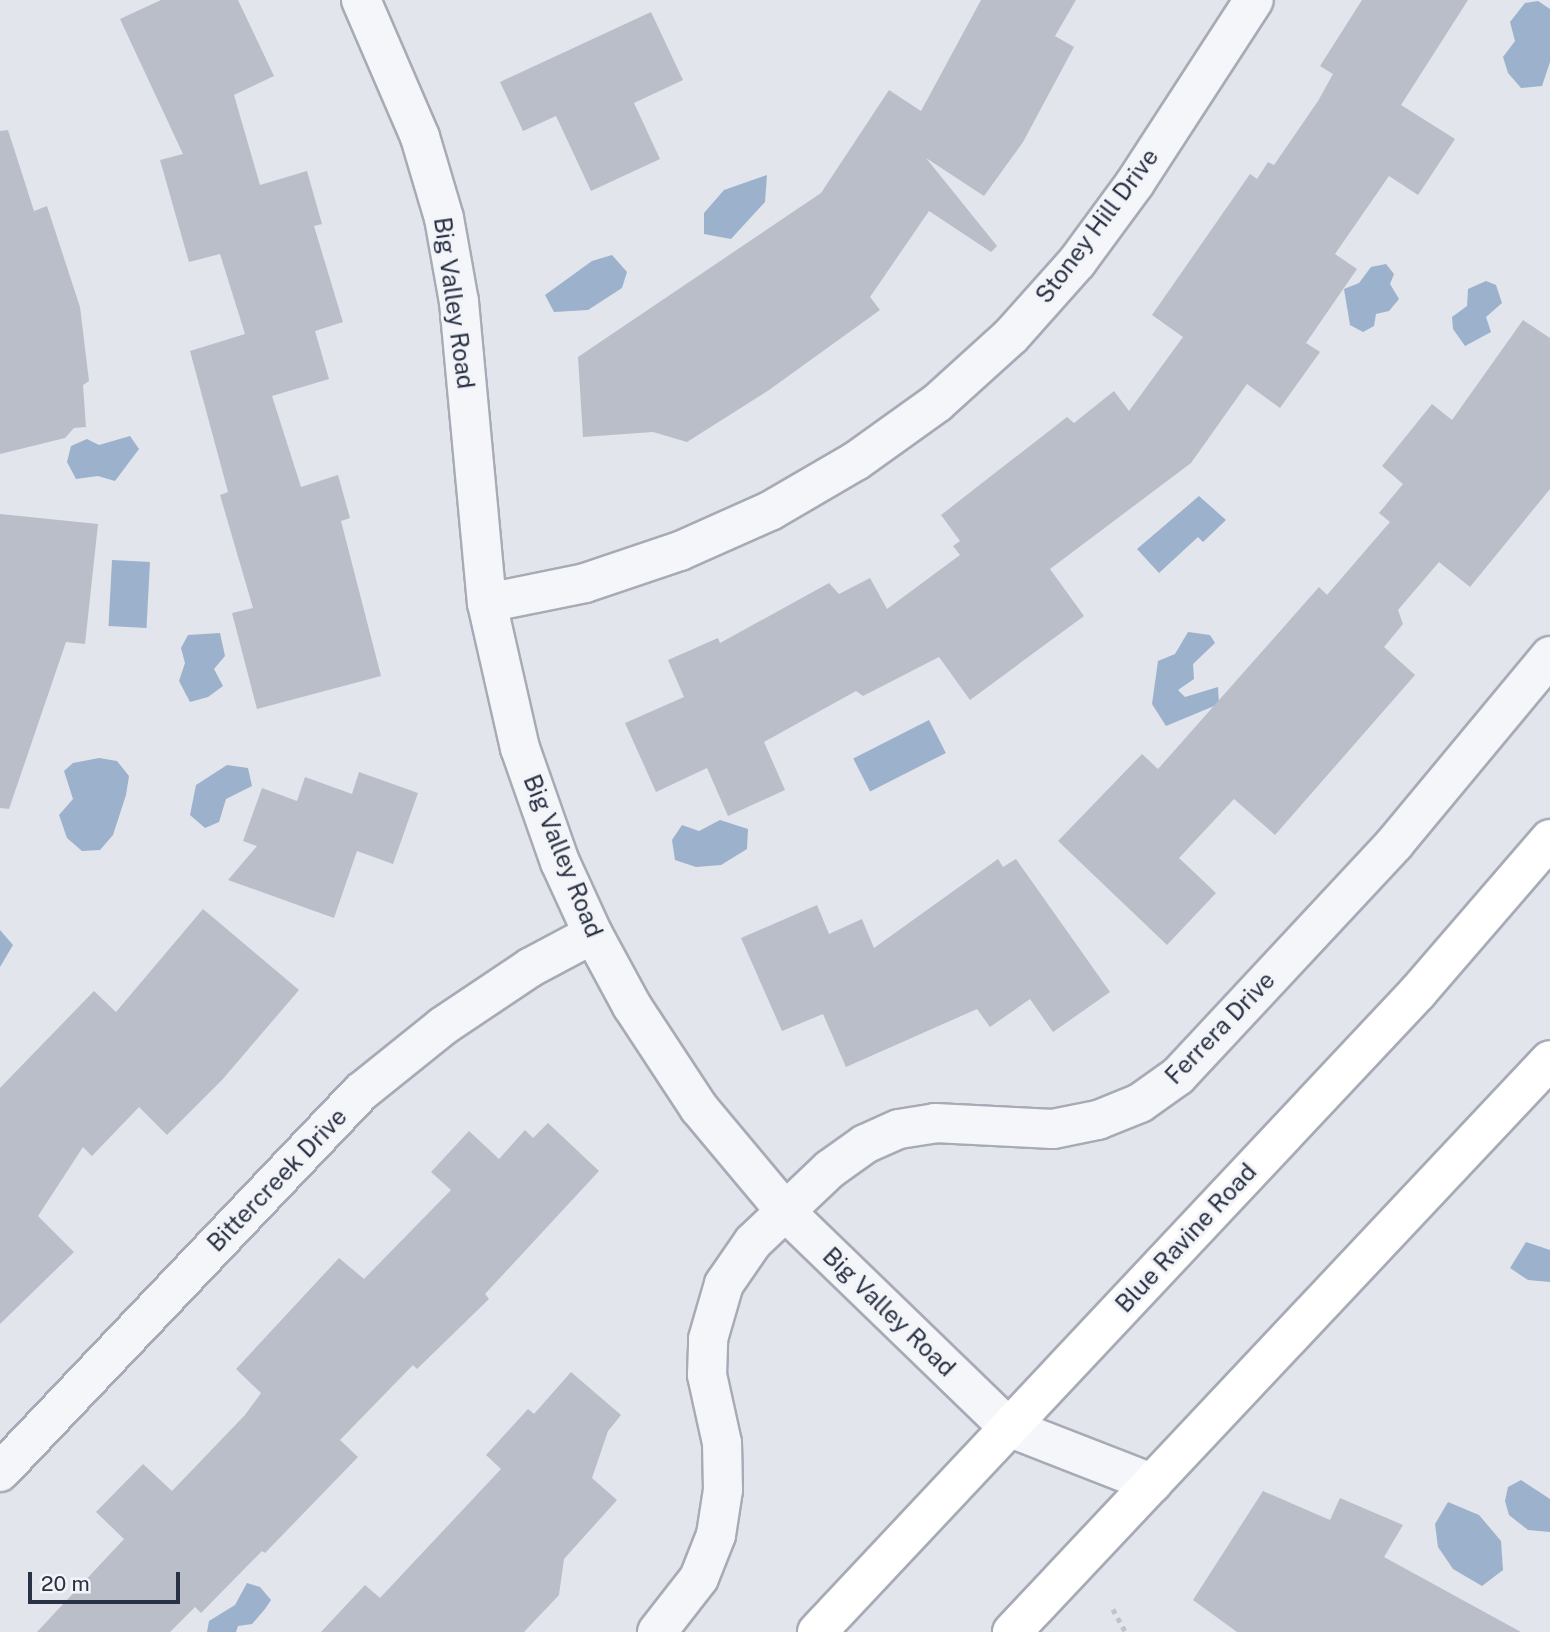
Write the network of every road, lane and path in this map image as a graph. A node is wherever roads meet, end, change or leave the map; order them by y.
1 (361, 0) edge
2 (1254, 0) edge
3 (487, 603) junction
4 (1550, 656) edge
5 (1550, 839) edge
6 (593, 934) junction
7 (1550, 1060) edge
8 (785, 1211) junction
9 (1008, 1427) junction
10 (0, 1472) edge
11 (1152, 1483) junction
12 (1113, 1609) dead end
13 (657, 1632) edge
14 (817, 1632) edge
15 (1012, 1632) edge
16 (1126, 1632) edge

1 - 3 street, Big Valley Road
2 - 3 street, Stoney Hill Drive
3 - 6 street, Big Valley Road
4 - 8 street, Ferrera Drive
5 - 9 main road, Blue Ravine Road
6 - 8 street, Big Valley Road
6 - 10 street, Bittercreek Drive
7 - 11 main road
8 - 9 street, Big Valley Road
8 - 13 street, Ferrera Drive
9 - 11 street, Big Valley Road
9 - 14 main road, Blue Ravine Road
11 - 15 main road
12 - 16 path

